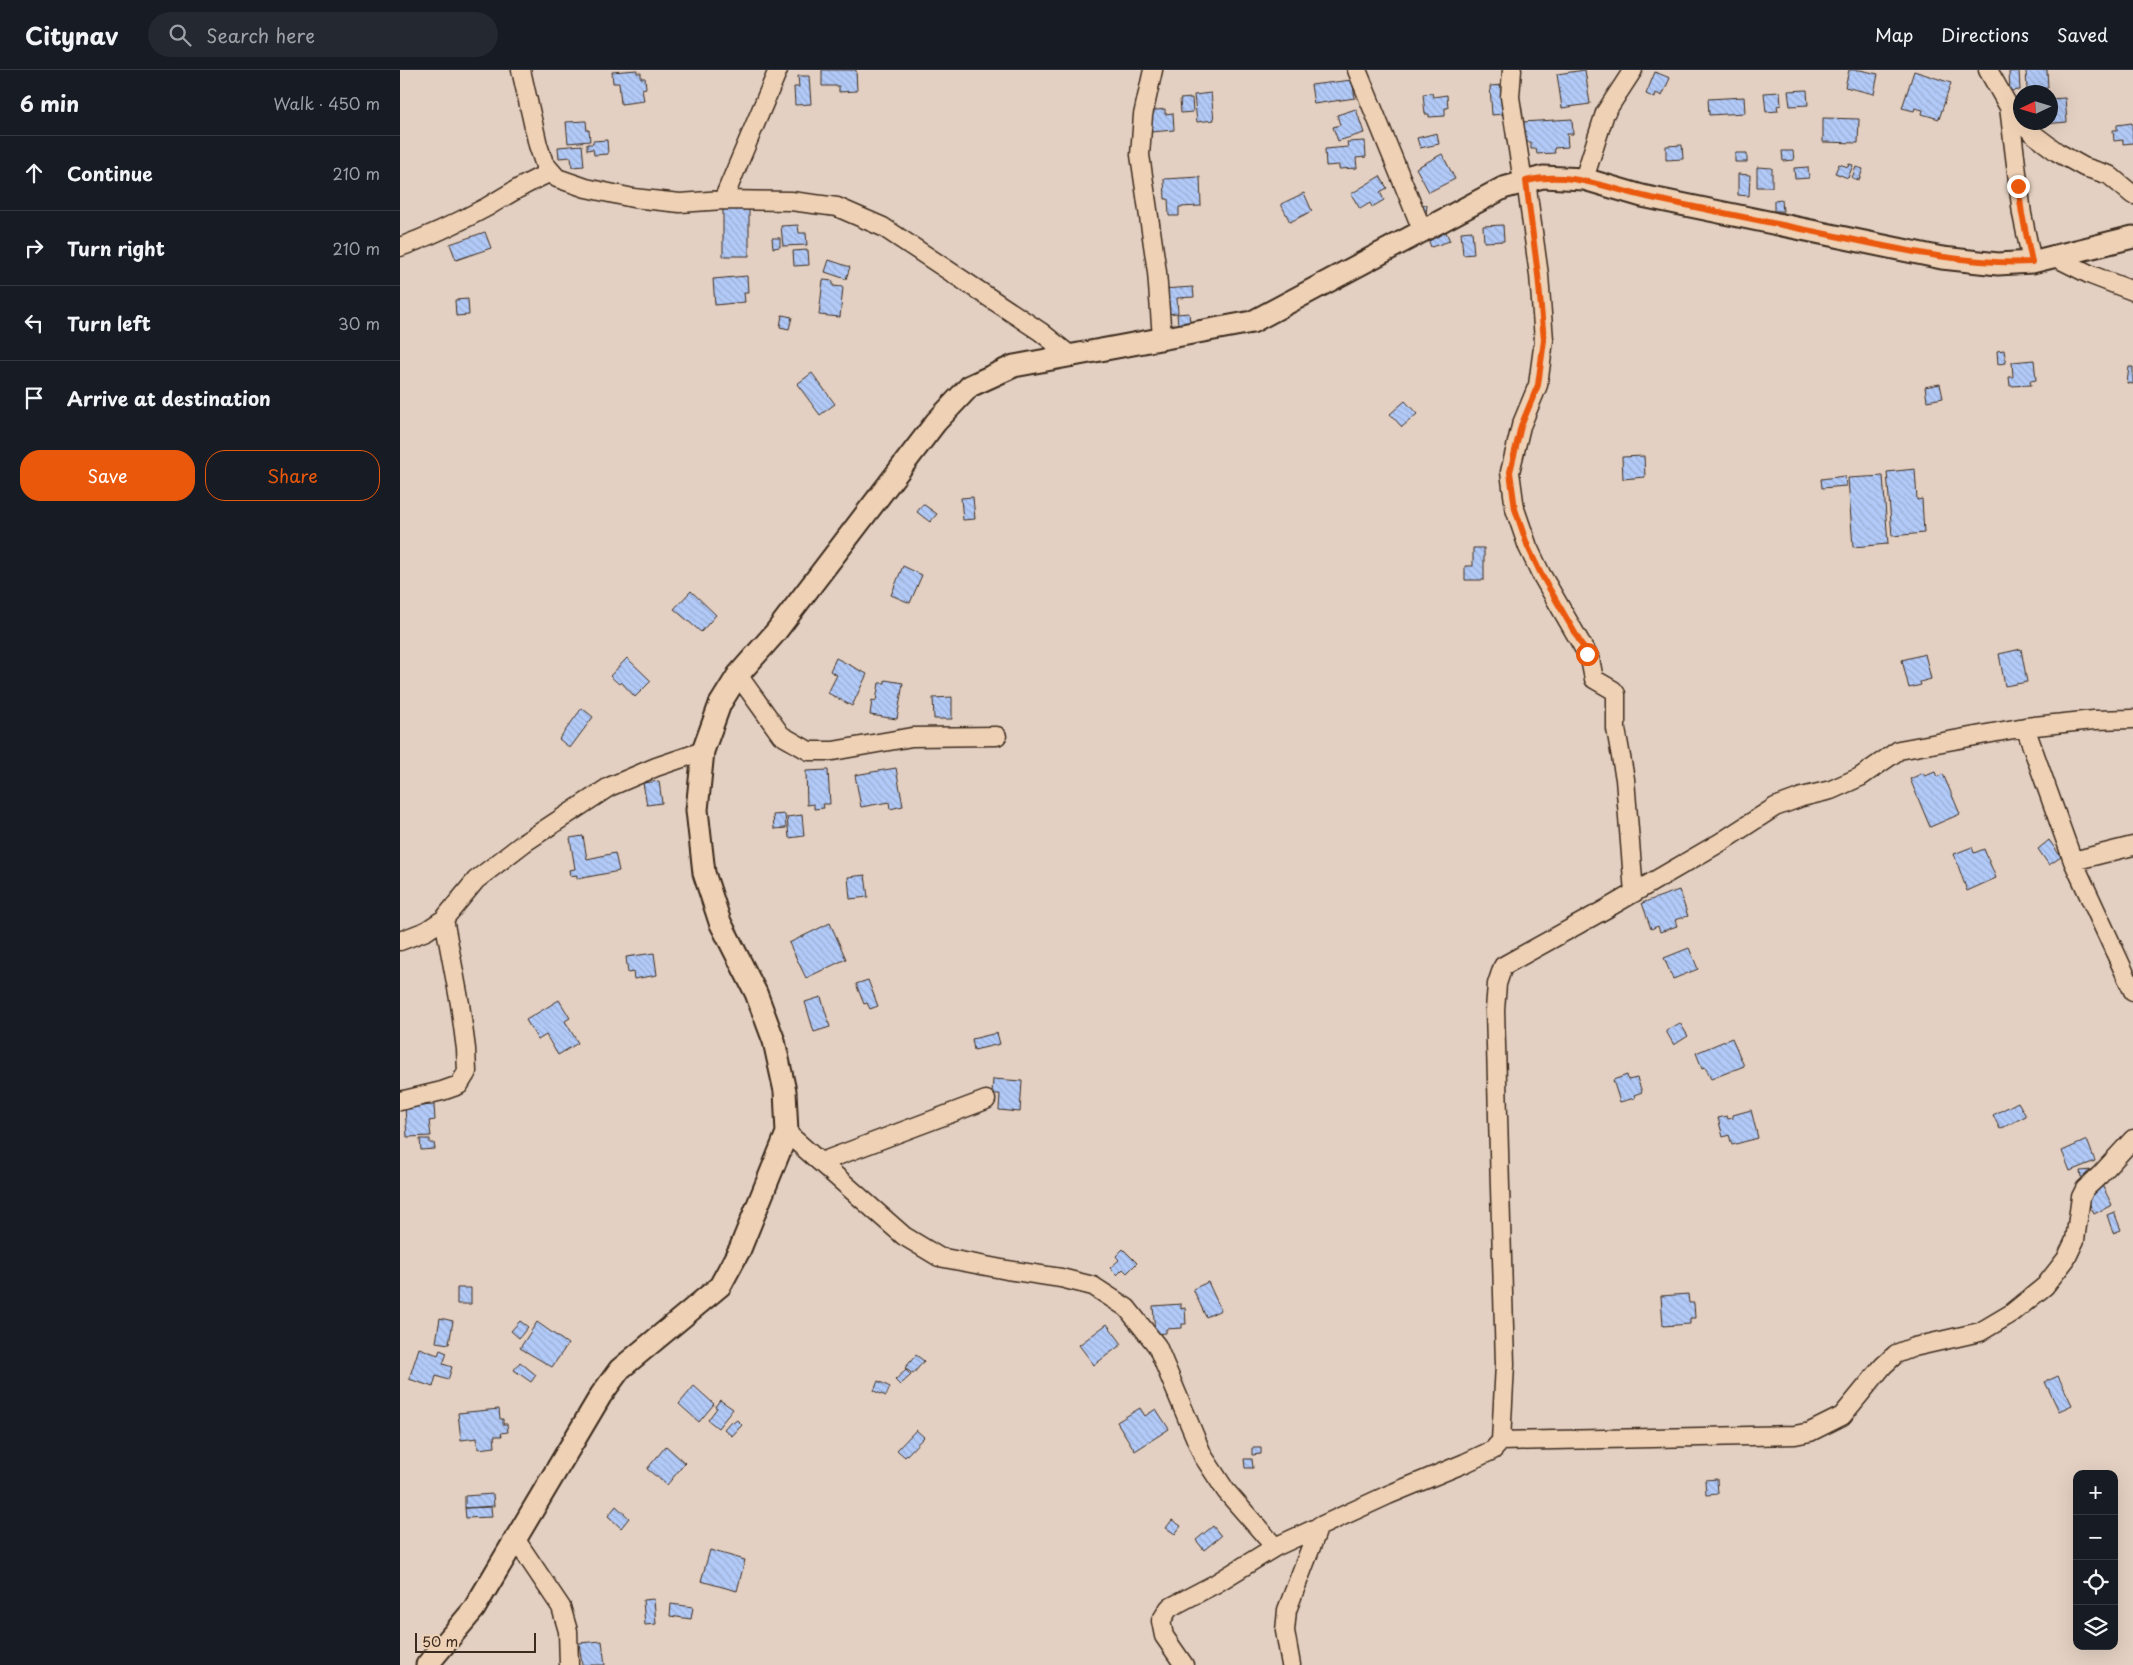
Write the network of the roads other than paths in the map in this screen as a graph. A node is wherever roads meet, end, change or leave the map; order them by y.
1 (520, 70) edge
2 (778, 70) edge
3 (1154, 70) edge
4 (1357, 70) edge
5 (1512, 70) edge
6 (1633, 70) edge
7 (1988, 70) edge
8 (2013, 108) edge
9 (2019, 130) edge
10 (2030, 130) edge
11 (551, 172) junction
12 (1584, 179) junction
13 (1524, 181) junction
14 (2133, 195) edge
15 (723, 200) junction
16 (1424, 232) junction
17 (2133, 237) edge
18 (400, 247) edge
19 (2055, 257) junction
20 (2032, 262) junction
21 (2133, 290) edge
22 (1162, 338) junction
23 (1072, 357) junction
24 (738, 675) junction
25 (2133, 718) edge
26 (2025, 727) junction
27 (997, 736) dead end
28 (703, 751) junction
29 (2133, 846) edge
30 (2073, 861) junction
31 (1634, 893) junction
32 (444, 919) junction
33 (400, 941) edge
34 (2133, 991) edge
35 (986, 1100) dead end
36 (400, 1101) edge
37 (788, 1133) junction
38 (2133, 1139) edge
39 (821, 1162) junction
40 (1501, 1441) junction
41 (1319, 1526) junction
42 (516, 1540) junction
43 (1275, 1547) junction
44 (427, 1665) edge
45 (569, 1665) edge
46 (1184, 1665) edge
47 (1291, 1665) edge

1 - 11 street
2 - 15 street
3 - 22 street
4 - 16 street
5 - 13 street
6 - 12 street
7 - 8 street
9 - 20 street
10 - 14 street
11 - 15 street
11 - 18 street
12 - 13 street
12 - 20 street
13 - 16 street
13 - 31 street
15 - 23 street
16 - 22 street
17 - 19 street
19 - 20 street
19 - 21 street
22 - 23 street
23 - 24 street
24 - 27 street
24 - 28 street
25 - 26 street
26 - 30 street
26 - 31 street
28 - 32 street
28 - 37 street
29 - 30 street
30 - 34 street
31 - 40 street
32 - 33 street
32 - 36 street
35 - 39 street
37 - 39 street
37 - 42 street
38 - 40 street
39 - 43 street
40 - 41 street
41 - 43 street
41 - 47 street
42 - 44 street
42 - 45 street
43 - 46 street

